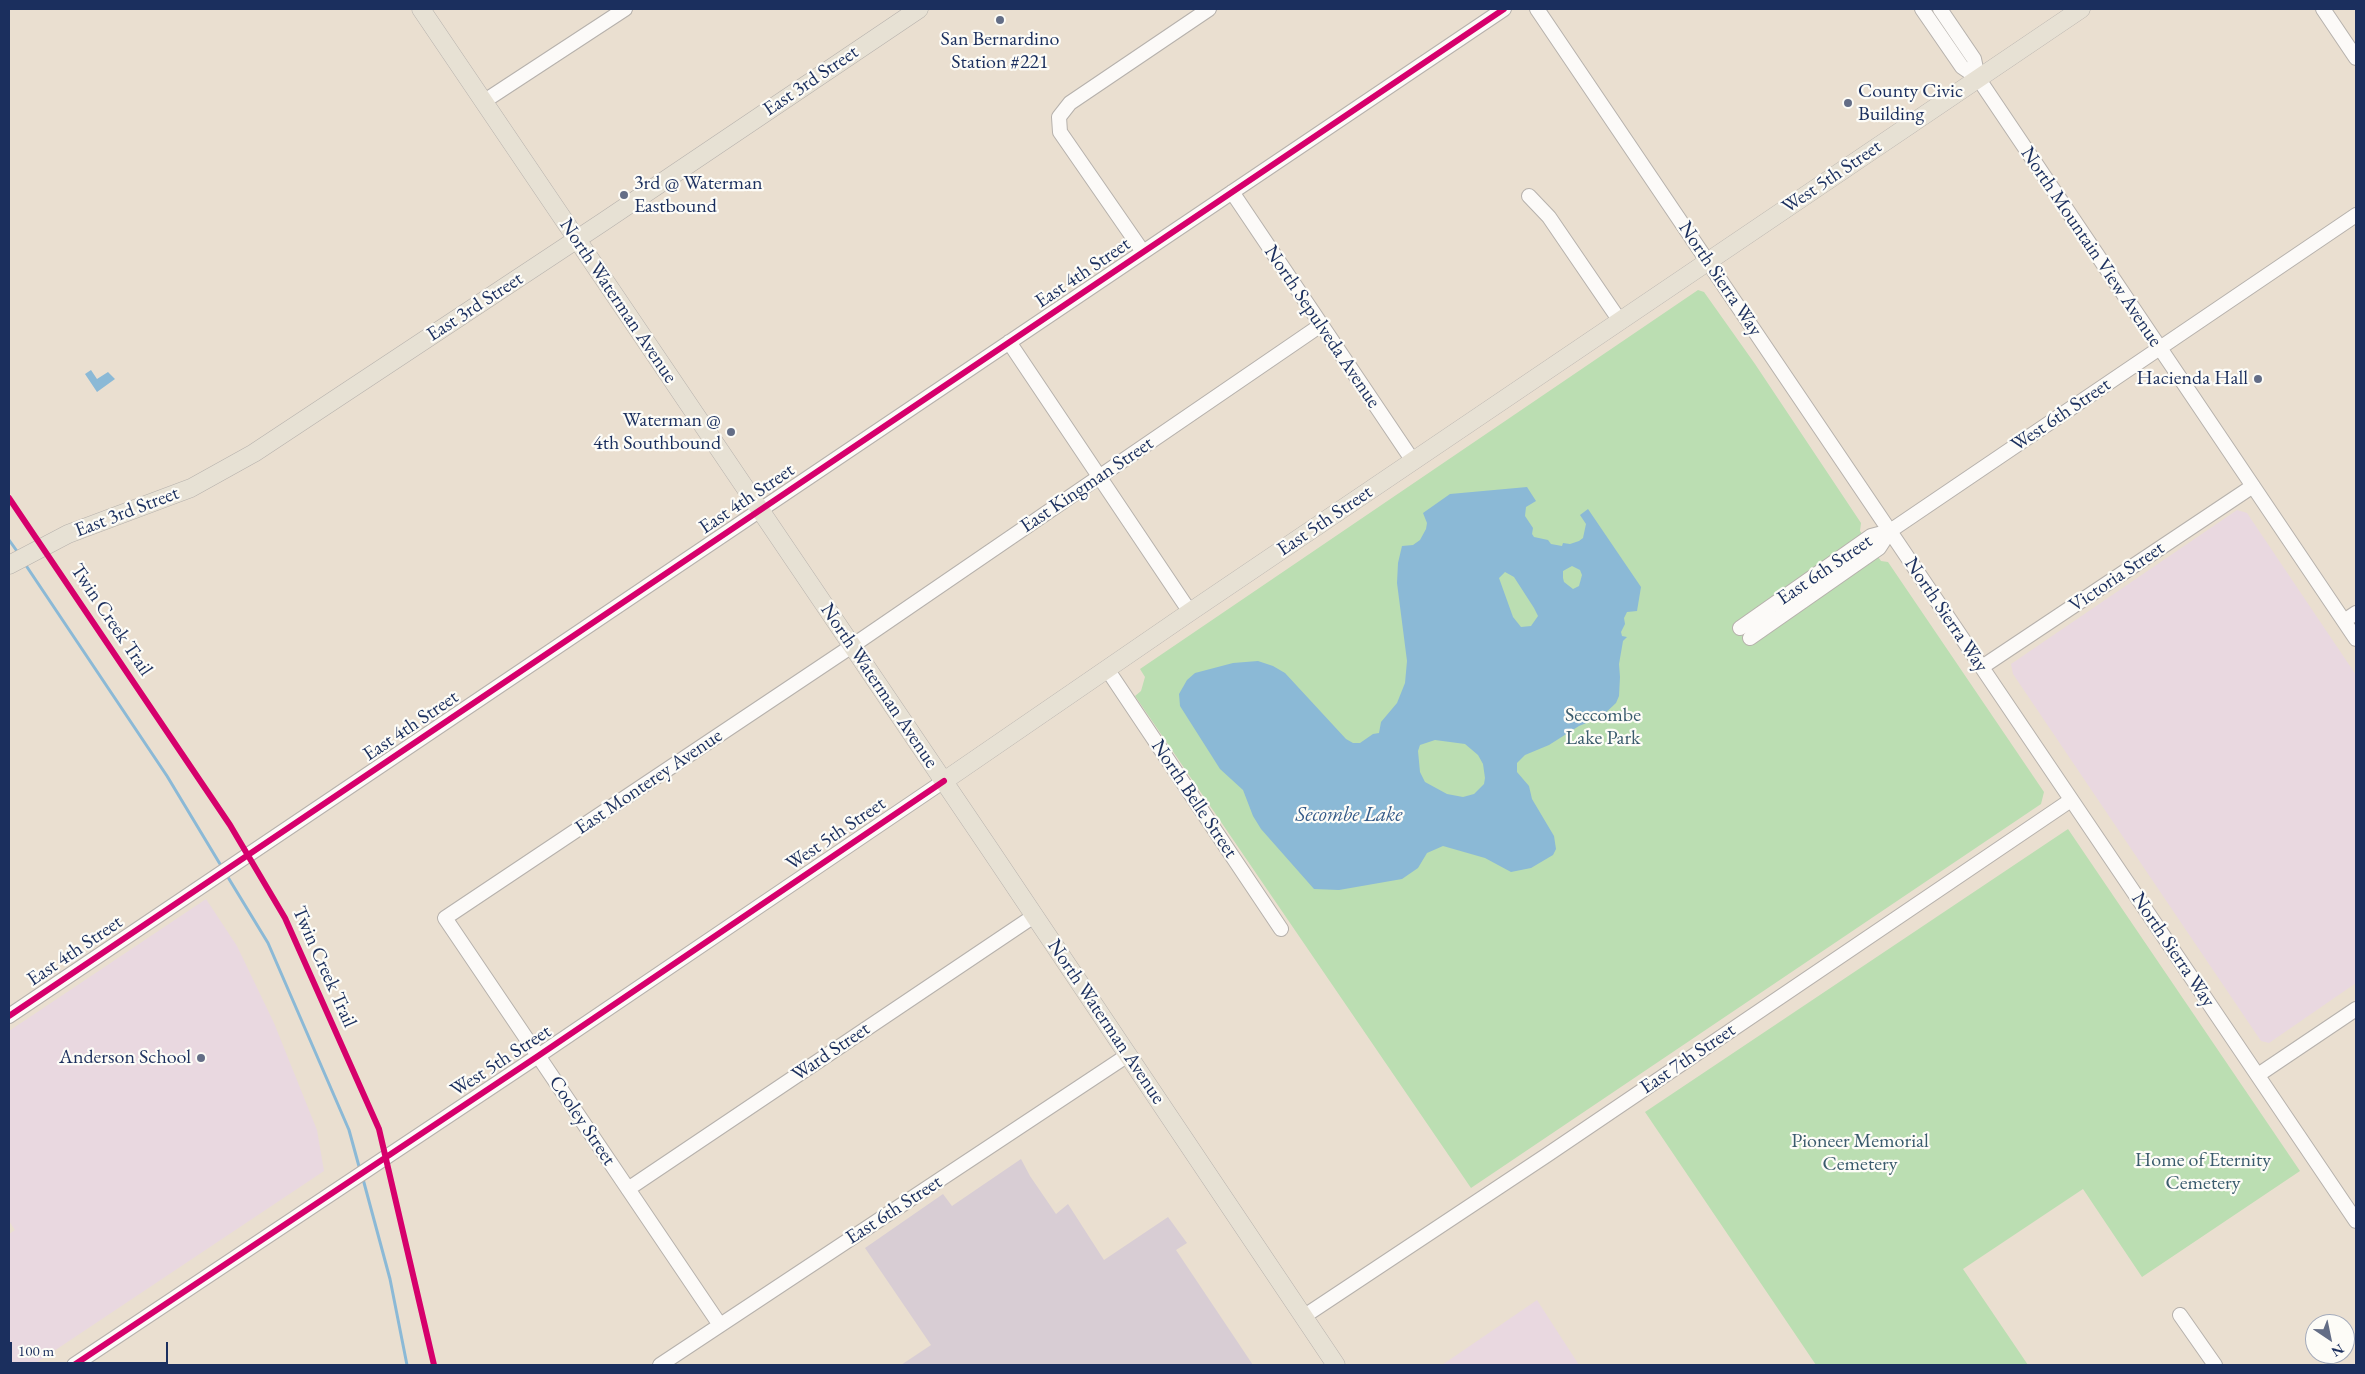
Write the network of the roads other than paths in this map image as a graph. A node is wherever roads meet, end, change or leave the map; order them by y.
1 (421, 9) edge
2 (625, 9) edge
3 (918, 9) edge
4 (1209, 9) edge
5 (1504, 9) edge
6 (1537, 9) edge
7 (1922, 9) edge
8 (1940, 9) edge
9 (2081, 9) edge
10 (2323, 9) edge
11 (2356, 58) edge
12 (1978, 78) junction
13 (483, 102) junction
14 (1232, 192) junction
15 (1529, 196) dead end
16 (2356, 215) edge
17 (576, 240) junction
18 (1143, 252) junction
19 (1708, 262) junction
20 (1620, 321) junction
21 (1321, 325) junction
22 (1009, 342) junction
23 (2159, 348) junction
24 (1413, 461) junction
25 (1100, 476) junction
26 (2253, 486) junction
27 (760, 510) junction
28 (1890, 531) junction
29 (9, 565) edge
30 (1190, 612) junction
31 (2356, 613) edge
32 (2344, 621) junction
33 (1745, 633) dead end
34 (2356, 639) edge
35 (852, 646) junction
36 (1982, 667) junction
37 (1106, 669) junction
38 (944, 782) junction
39 (2071, 800) junction
40 (1034, 916) junction
41 (445, 918) joint
42 (1282, 929) dead end
43 (2356, 1009) edge
44 (9, 1016) edge
45 (1128, 1055) junction
46 (538, 1056) junction
47 (2258, 1075) junction
48 (628, 1189) junction
49 (2356, 1221) edge
50 (2180, 1315) dead end
51 (1303, 1316) junction
52 (720, 1325) junction
53 (74, 1365) edge
54 (660, 1365) edge
55 (1336, 1365) edge
56 (2215, 1365) edge

1 - 13 main road, North Waterman Avenue
2 - 13 street
3 - 17 main road, East 3rd Street
4 - 18 street
5 - 14 street, East 4th Street
6 - 19 street, North Sierra Way
7 - 12 street, North Mountain View Avenue
8 - 12 street, North Mountain View Avenue
9 - 12 main road, West 5th Street
10 - 11 street
12 - 19 main road, West 5th Street
12 - 23 street, North Mountain View Avenue
13 - 17 main road, North Waterman Avenue
14 - 18 street, East 4th Street
14 - 21 street, North Sepulveda Avenue
15 - 20 street
16 - 23 street, West 6th Street
17 - 27 main road, North Waterman Avenue
17 - 29 main road, East 3rd Street
18 - 22 street, East 4th Street
19 - 20 main road, East 5th Street
19 - 28 street, North Sierra Way
20 - 24 main road, East 5th Street
21 - 24 street, North Sepulveda Avenue
21 - 25 street, East Kingman Street
22 - 25 street
22 - 27 street, East 4th Street
23 - 26 street, North Mountain View Avenue
23 - 28 street, West 6th Street
24 - 30 main road, East 5th Street
25 - 30 street
25 - 35 street, East Kingman Street
26 - 32 street, North Mountain View Avenue
26 - 36 street, Victoria Street
27 - 35 main road, North Waterman Avenue
27 - 44 street, East 4th Street
28 - 33 street, East 6th Street
28 - 36 street, North Sierra Way
30 - 37 main road, East 5th Street
31 - 32 street
32 - 34 street, North Mountain View Avenue
35 - 38 main road, North Waterman Avenue
35 - 41 street, East Monterey Avenue
36 - 39 street, North Sierra Way
37 - 38 main road, East 5th Street
37 - 42 street, North Belle Street
38 - 40 main road, North Waterman Avenue
38 - 46 street, West 5th Street
39 - 47 street, North Sierra Way
39 - 51 street, East 7th Street
40 - 45 main road, North Waterman Avenue
40 - 48 street, Ward Street
41 - 46 street, Cooley Street
43 - 47 street
45 - 51 main road, North Waterman Avenue
45 - 52 street, East 6th Street
46 - 48 street, Cooley Street
46 - 53 street, West 5th Street
47 - 49 street, North Sierra Way
48 - 52 street, Cooley Street
50 - 56 street
51 - 55 main road, North Waterman Avenue
52 - 54 street, East 6th Street

